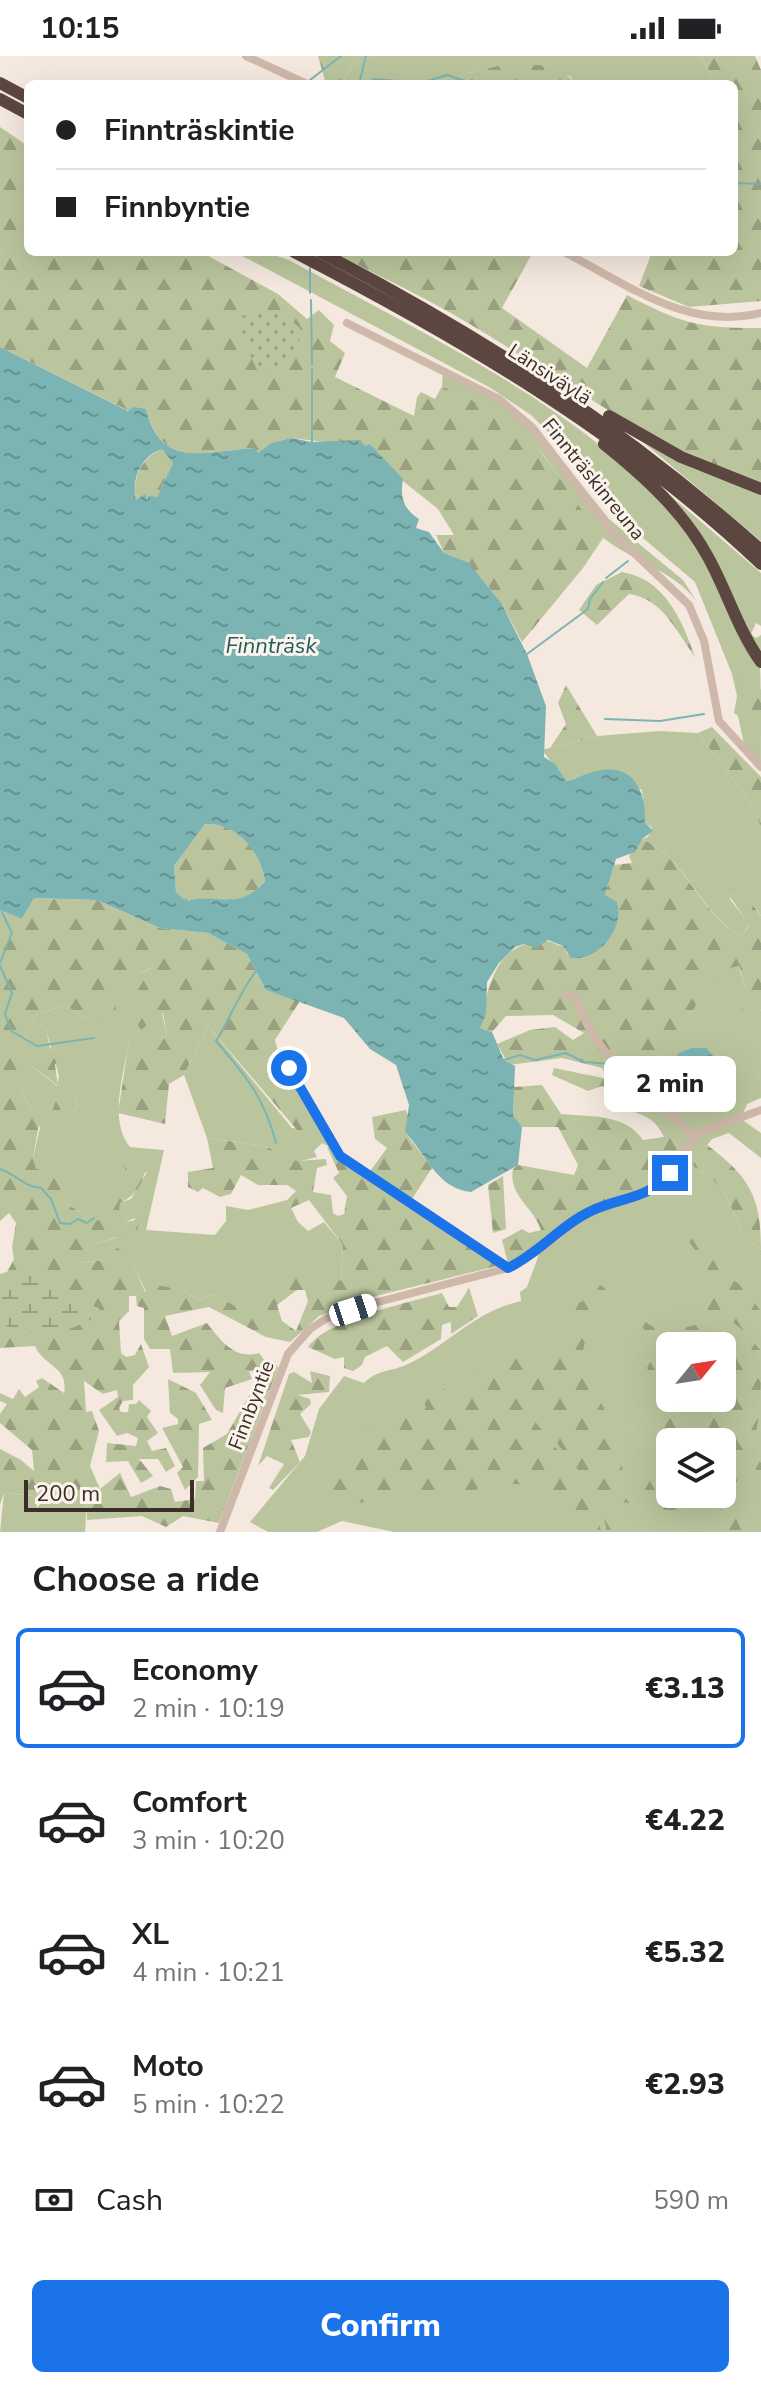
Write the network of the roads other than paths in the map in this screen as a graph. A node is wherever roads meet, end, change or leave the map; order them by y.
1 (246, 56) edge
2 (298, 80) edge
3 (0, 83) edge
4 (24, 96) edge
5 (0, 99) edge
6 (24, 112) edge
7 (302, 256) edge
8 (327, 256) edge
9 (572, 256) edge
10 (758, 315) edge
11 (347, 323) dead end
12 (539, 383) junction
13 (761, 489) edge
14 (761, 550) edge
15 (761, 564) edge
16 (761, 662) edge
17 (761, 767) edge
18 (566, 994) dead end
19 (289, 1068) dead end
20 (761, 1110) edge
21 (693, 1136) junction
22 (508, 1268) junction
23 (220, 1532) edge

1 - 2 street
3 - 4 highway
5 - 6 highway
7 - 12 highway, Länsiväylä
8 - 12 highway, Länsiväylä
9 - 10 street
11 - 17 street, Finnträskinreuna
12 - 13 highway
12 - 14 highway, Länsiväylä
12 - 15 highway, Länsiväylä
12 - 16 highway
18 - 21 street
19 - 22 street
20 - 21 street
21 - 22 street, Finnbyntie
22 - 23 street, Finnbyntie

